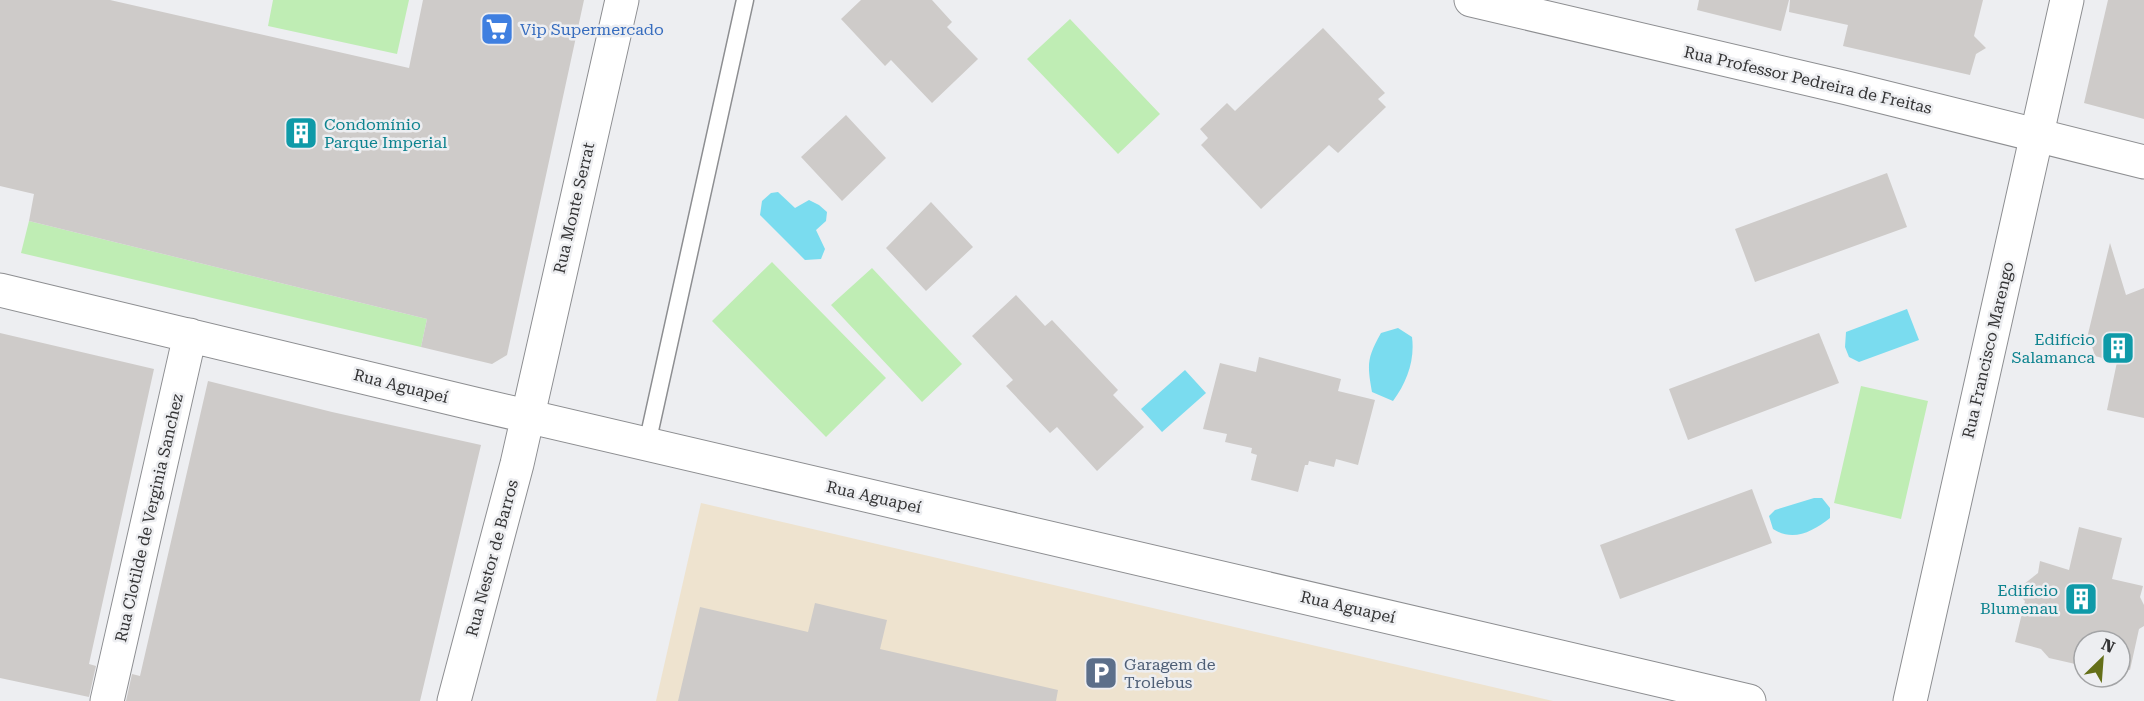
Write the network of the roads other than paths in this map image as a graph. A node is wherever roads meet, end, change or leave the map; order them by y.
1 (622, 0) edge
2 (746, 0) edge
3 (1471, 0) edge
4 (2067, 0) edge
5 (2037, 135) junction
6 (2144, 162) edge
7 (0, 290) edge
8 (190, 335) junction
9 (527, 415) junction
10 (647, 444) junction
11 (107, 701) edge
12 (454, 701) edge
13 (1749, 701) edge
14 (1910, 701) edge

1 - 9 street, Rua Monte Serrat
2 - 10 lane
3 - 5 street, Rua Professor Pedreira de Freitas
4 - 5 street, Rua Francisco Marengo
5 - 6 street, Rua Professor Pedreira de Freitas
5 - 14 street, Rua Francisco Marengo
7 - 8 street, Rua Aguapeí
8 - 9 street, Rua Aguapeí
8 - 11 street, Rua Clotilde de Verginia Sanchez
9 - 10 street, Rua Aguapeí
9 - 12 street, Rua Nestor de Barros
10 - 13 street, Rua Aguapeí

